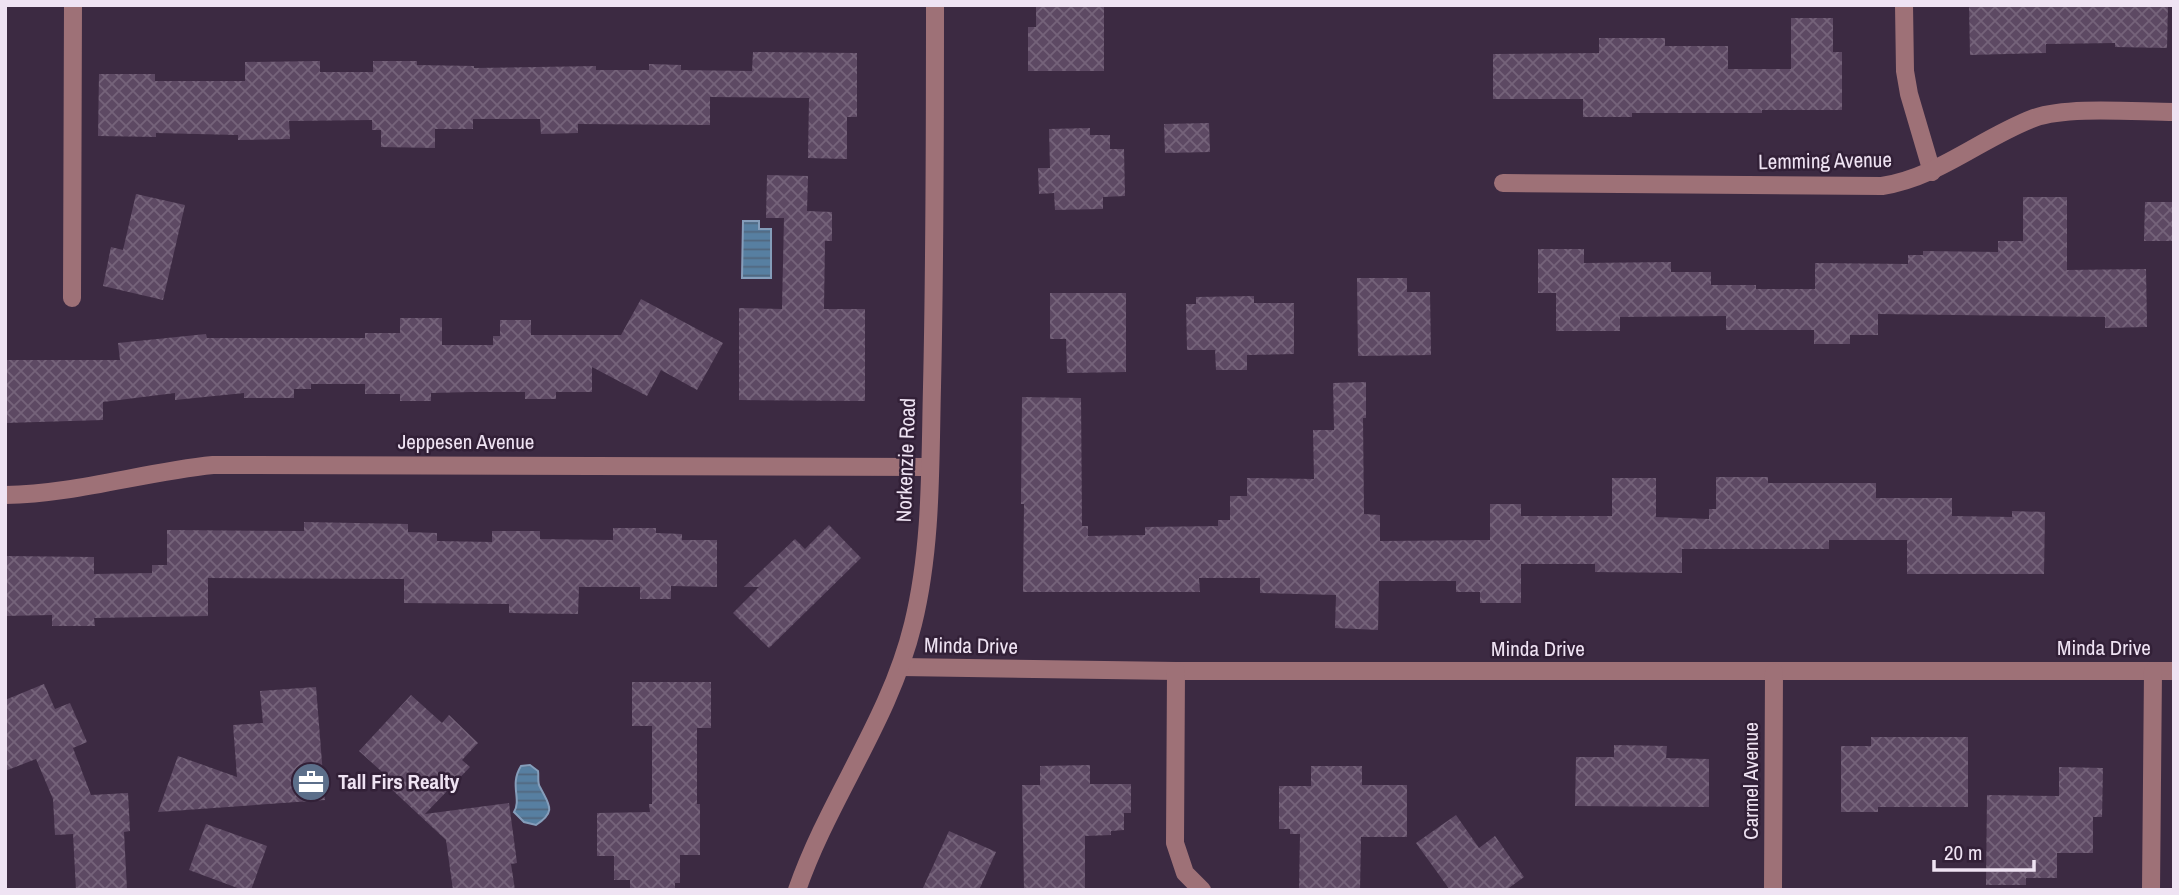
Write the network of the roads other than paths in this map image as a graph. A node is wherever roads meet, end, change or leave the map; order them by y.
1 (73, 5) edge
2 (935, 5) edge
3 (1904, 5) edge
4 (2174, 112) edge
5 (1931, 172) junction
6 (1503, 183) dead end
7 (72, 298) dead end
8 (930, 467) junction
9 (5, 495) edge
10 (901, 667) junction
11 (1176, 671) junction
12 (2152, 671) junction
13 (2174, 671) edge
14 (1774, 672) junction
15 (1194, 888) edge
16 (797, 890) edge
17 (1773, 890) edge
18 (2151, 890) edge

1 - 7 street
2 - 8 street, Norkenzie Road
3 - 5 street
4 - 5 street, Lemming Avenue
5 - 6 street, Lemming Avenue
8 - 9 street, Jeppesen Avenue
8 - 10 street, Norkenzie Road
10 - 11 street, Minda Drive
10 - 16 street, Norkenzie Road
11 - 14 street, Minda Drive
11 - 15 street
12 - 13 street, Minda Drive
12 - 14 street, Minda Drive
12 - 18 street
14 - 17 street, Carmel Avenue

